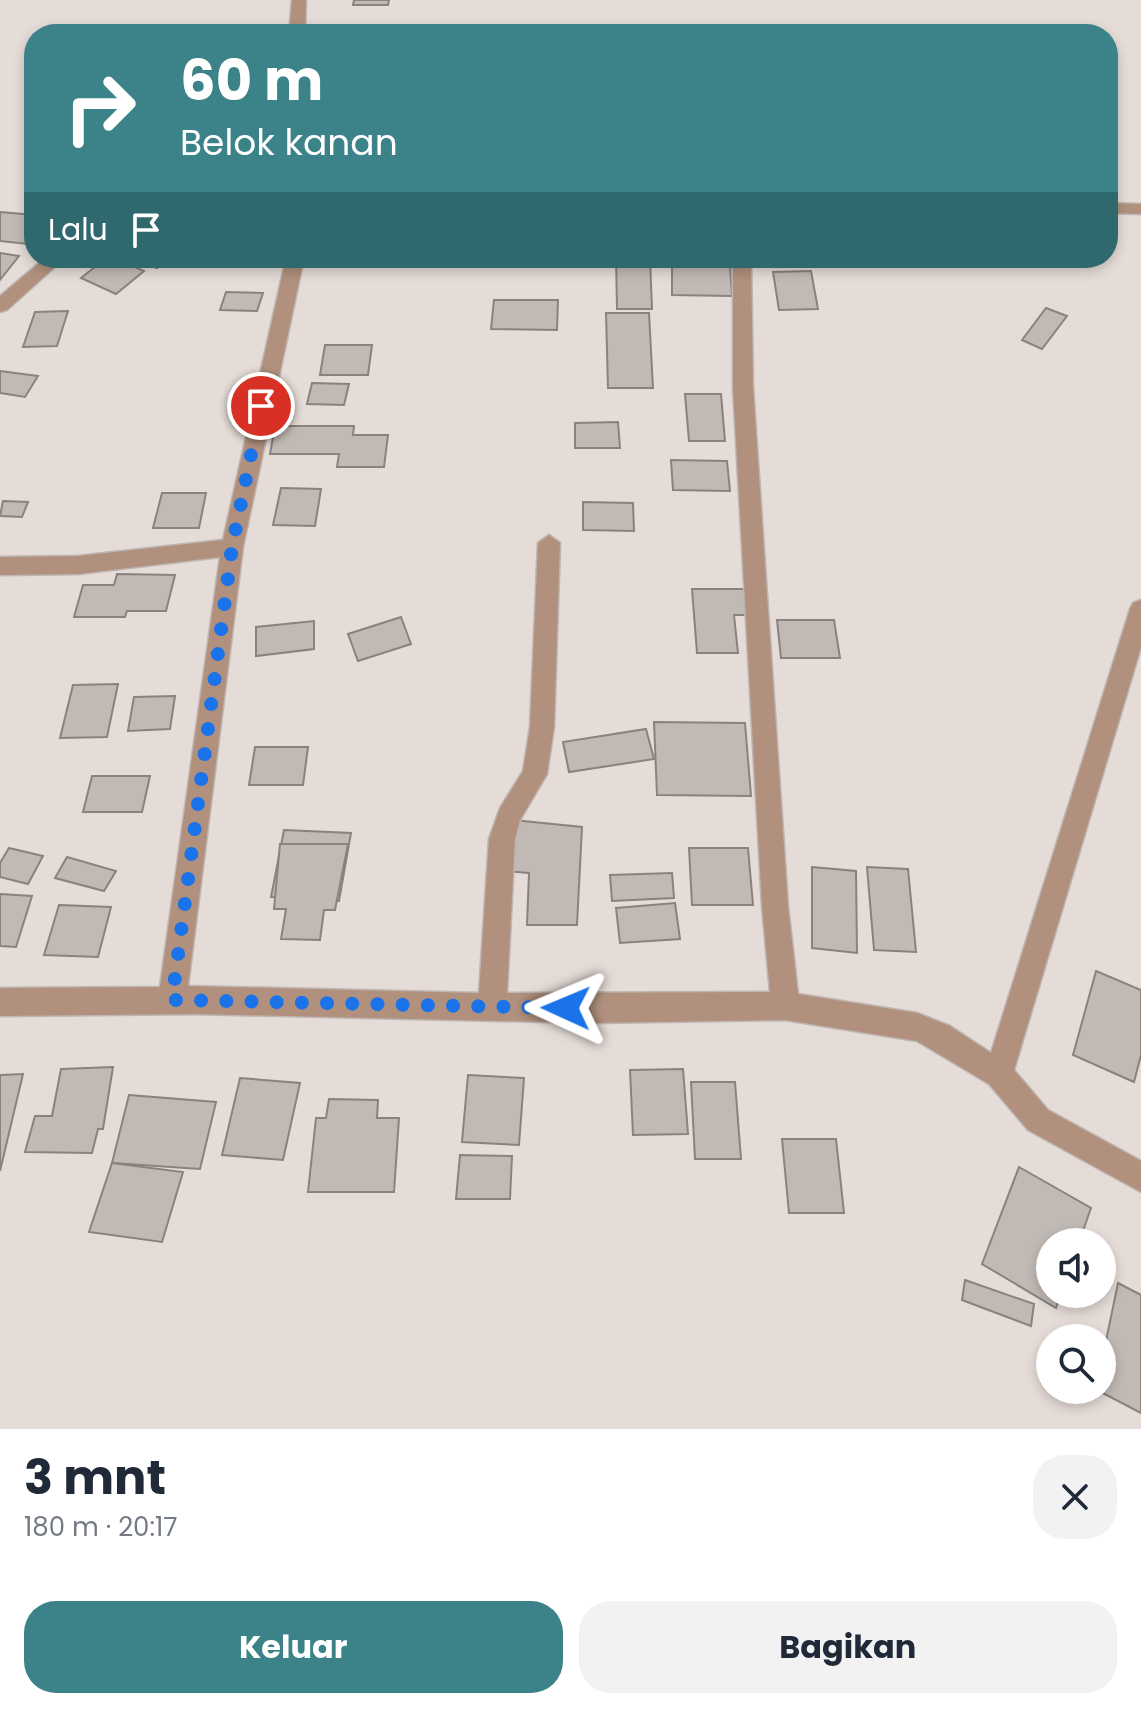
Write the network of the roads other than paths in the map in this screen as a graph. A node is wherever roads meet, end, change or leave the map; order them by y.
1 (299, 0) edge
2 (298, 24) edge
3 (1118, 208) edge
4 (1141, 209) edge
5 (44, 268) edge
6 (293, 268) edge
7 (742, 268) edge
8 (0, 306) edge
9 (549, 543) dead end
10 (232, 547) junction
11 (0, 566) edge
12 (1141, 609) edge
13 (172, 1000) junction
14 (0, 1002) edge
15 (785, 1006) junction
16 (492, 1007) junction
17 (999, 1074) junction
18 (1141, 1177) edge

1 - 2 street
3 - 4 street
5 - 8 street
6 - 10 street
7 - 15 street
9 - 16 street
10 - 11 street
10 - 13 street
12 - 17 street
13 - 14 street
13 - 16 street
15 - 16 street
15 - 17 street
17 - 18 street

